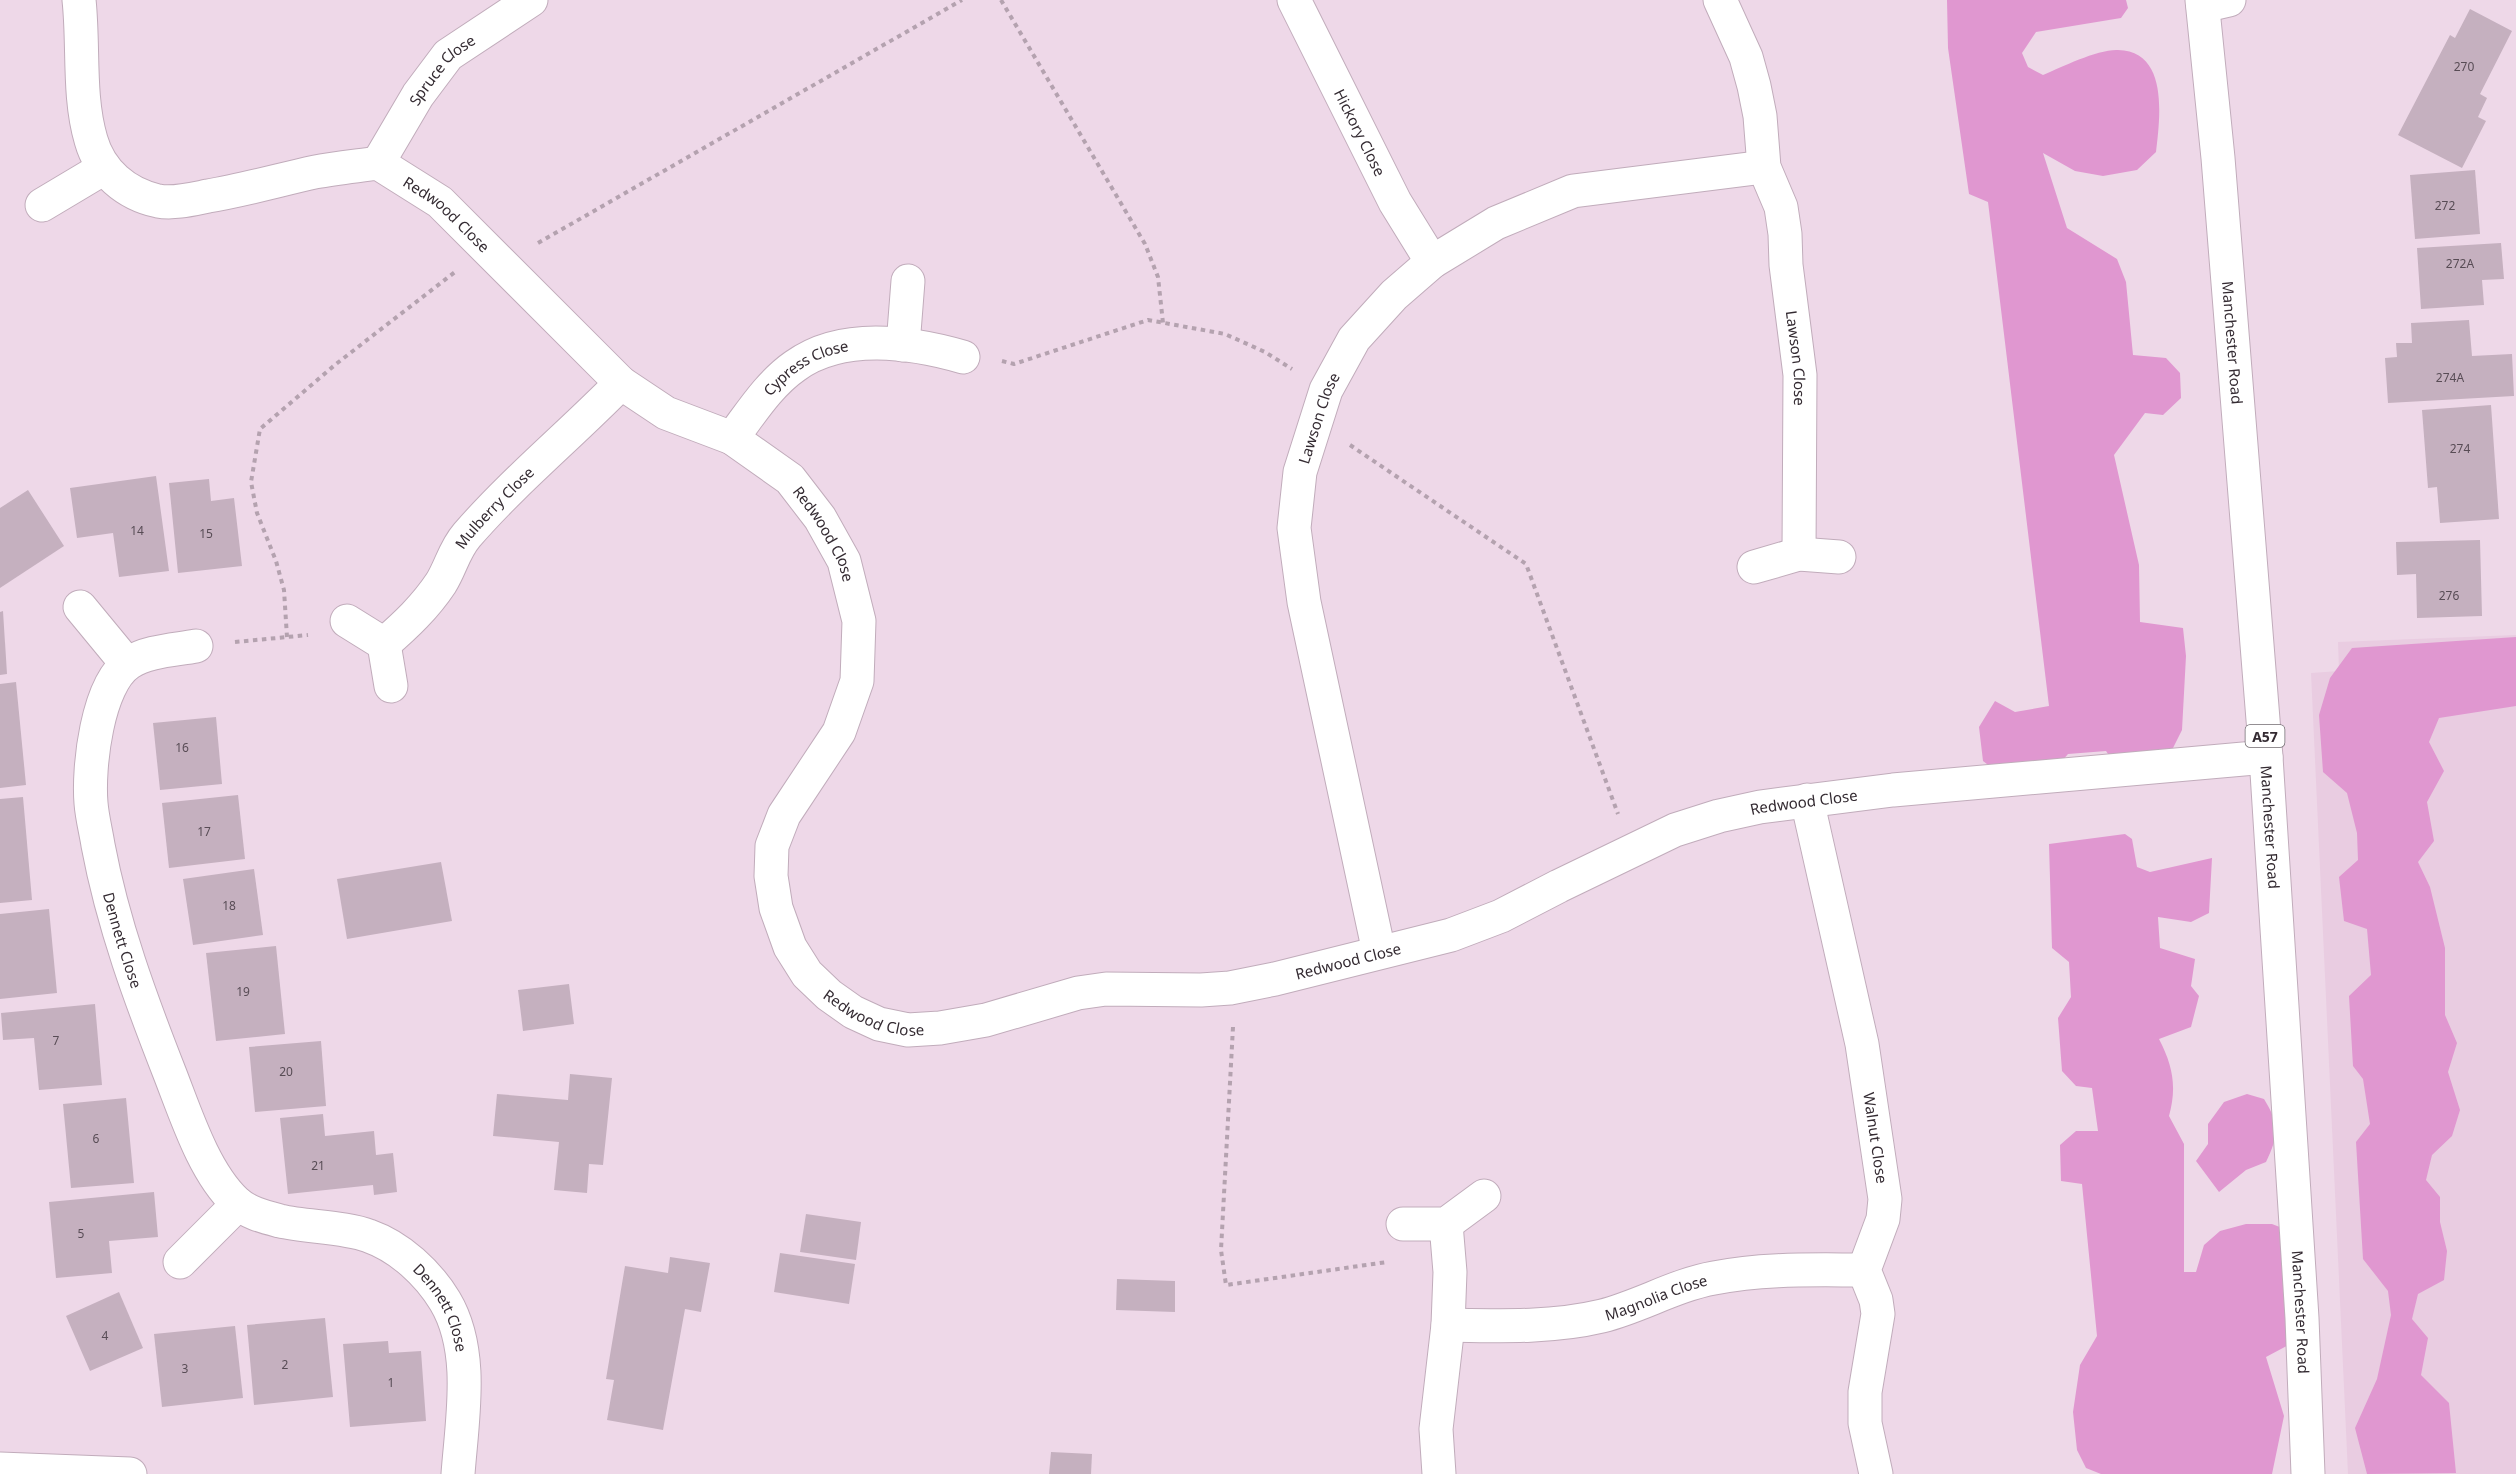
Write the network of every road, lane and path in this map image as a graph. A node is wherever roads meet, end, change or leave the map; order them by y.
1 (79, 0) edge
2 (531, 0) edge
3 (962, 0) edge
4 (1001, 0) edge
5 (1294, 0) edge
6 (1720, 0) edge
7 (2211, 2) edge
8 (378, 163) junction
9 (1764, 166) junction
10 (104, 168) junction
11 (42, 205) dead end
12 (494, 256) junction
13 (1432, 262) junction
14 (908, 281) dead end
15 (1163, 323) junction
16 (903, 345) junction
17 (963, 357) joint
18 (621, 383) junction
19 (1326, 390) junction
20 (1314, 428) junction
21 (732, 438) junction
22 (1799, 554) junction
23 (1839, 557) dead end
24 (1754, 567) dead end
25 (80, 607) dead end
26 (347, 621) joint
27 (287, 637) junction
28 (384, 644) junction
29 (196, 646) joint
30 (127, 664) junction
31 (391, 686) dead end
32 (2266, 757) junction
33 (1807, 800) junction
34 (1632, 850) junction
35 (1379, 952) junction
36 (1230, 988) junction
37 (1484, 1196) dead end
38 (238, 1204) junction
39 (1403, 1224) dead end
40 (1446, 1224) junction
41 (1392, 1261) dead end
42 (180, 1262) dead end
43 (1864, 1270) junction
44 (1448, 1326) junction
45 (0, 1469) edge
46 (130, 1474) edge
47 (459, 1474) edge
48 (1439, 1474) edge
49 (1876, 1474) edge
50 (2308, 1474) edge

1 - 10 street
2 - 8 street, Spruce Close
3 - 12 path
4 - 15 path
5 - 13 street, Hickory Close
6 - 9 street, Lawson Close
7 - 32 street, Manchester Road / A57
8 - 10 street
8 - 12 street, Redwood Close
9 - 13 street, Lawson Close
9 - 22 street, Lawson Close
10 - 11 street
12 - 18 street, Redwood Close
12 - 27 path
13 - 19 street, Lawson Close
14 - 16 street
15 - 17 path
15 - 19 path
16 - 17 street, Cypress Close
16 - 21 street, Cypress Close
18 - 21 street, Redwood Close
18 - 28 street, Mulberry Close
19 - 20 street, Lawson Close
20 - 34 path
20 - 35 street, Lawson Close
21 - 36 street, Redwood Close
22 - 23 street
22 - 24 street
25 - 30 street
26 - 27 path
26 - 28 street
27 - 29 path
28 - 31 street
29 - 30 street
30 - 38 street, Dennett Close
32 - 33 street, Redwood Close
32 - 50 street, Manchester Road / A57
33 - 34 street, Redwood Close
33 - 43 street, Walnut Close
34 - 35 street, Redwood Close
35 - 36 street, Redwood Close
36 - 41 path
37 - 40 street
38 - 42 street
38 - 47 street, Dennett Close
39 - 40 street
40 - 44 street
43 - 44 street, Magnolia Close
43 - 49 street
44 - 48 street
45 - 46 street

